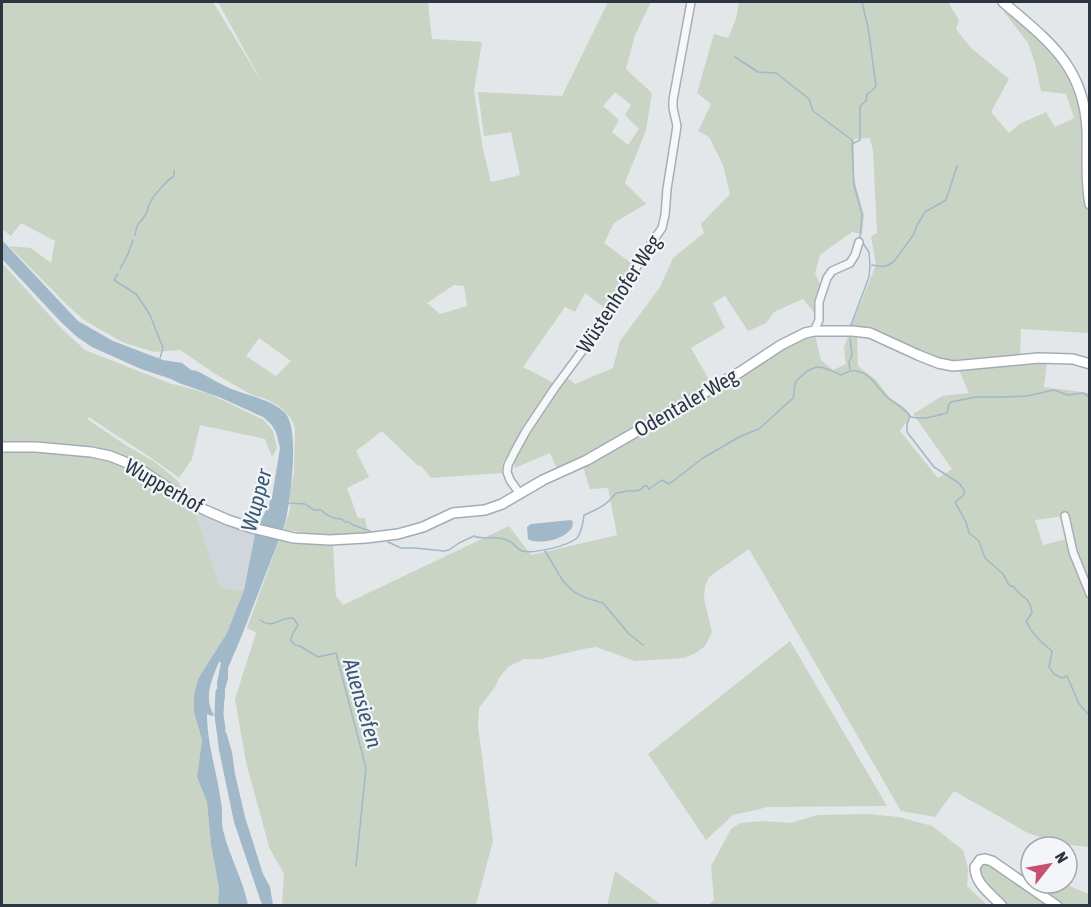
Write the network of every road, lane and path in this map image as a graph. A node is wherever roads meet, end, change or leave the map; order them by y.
1 (691, 2) edge
2 (1003, 2) edge
3 (1089, 204) edge
4 (859, 242) dead end
5 (814, 331) junction
6 (1089, 364) edge
7 (2, 447) edge
8 (520, 494) junction
9 (1065, 516) dead end
10 (287, 536) joint
11 (1089, 594) edge
12 (1002, 906) edge
13 (1057, 906) edge

1 - 8 street, Wüstenhofer Weg
2 - 3 main road
4 - 5 street
5 - 6 main road, Odentaler Weg
5 - 8 main road, Odentaler Weg
7 - 10 main road, Wupperhof
8 - 10 main road, Odentaler Weg
9 - 11 street
12 - 13 main road

